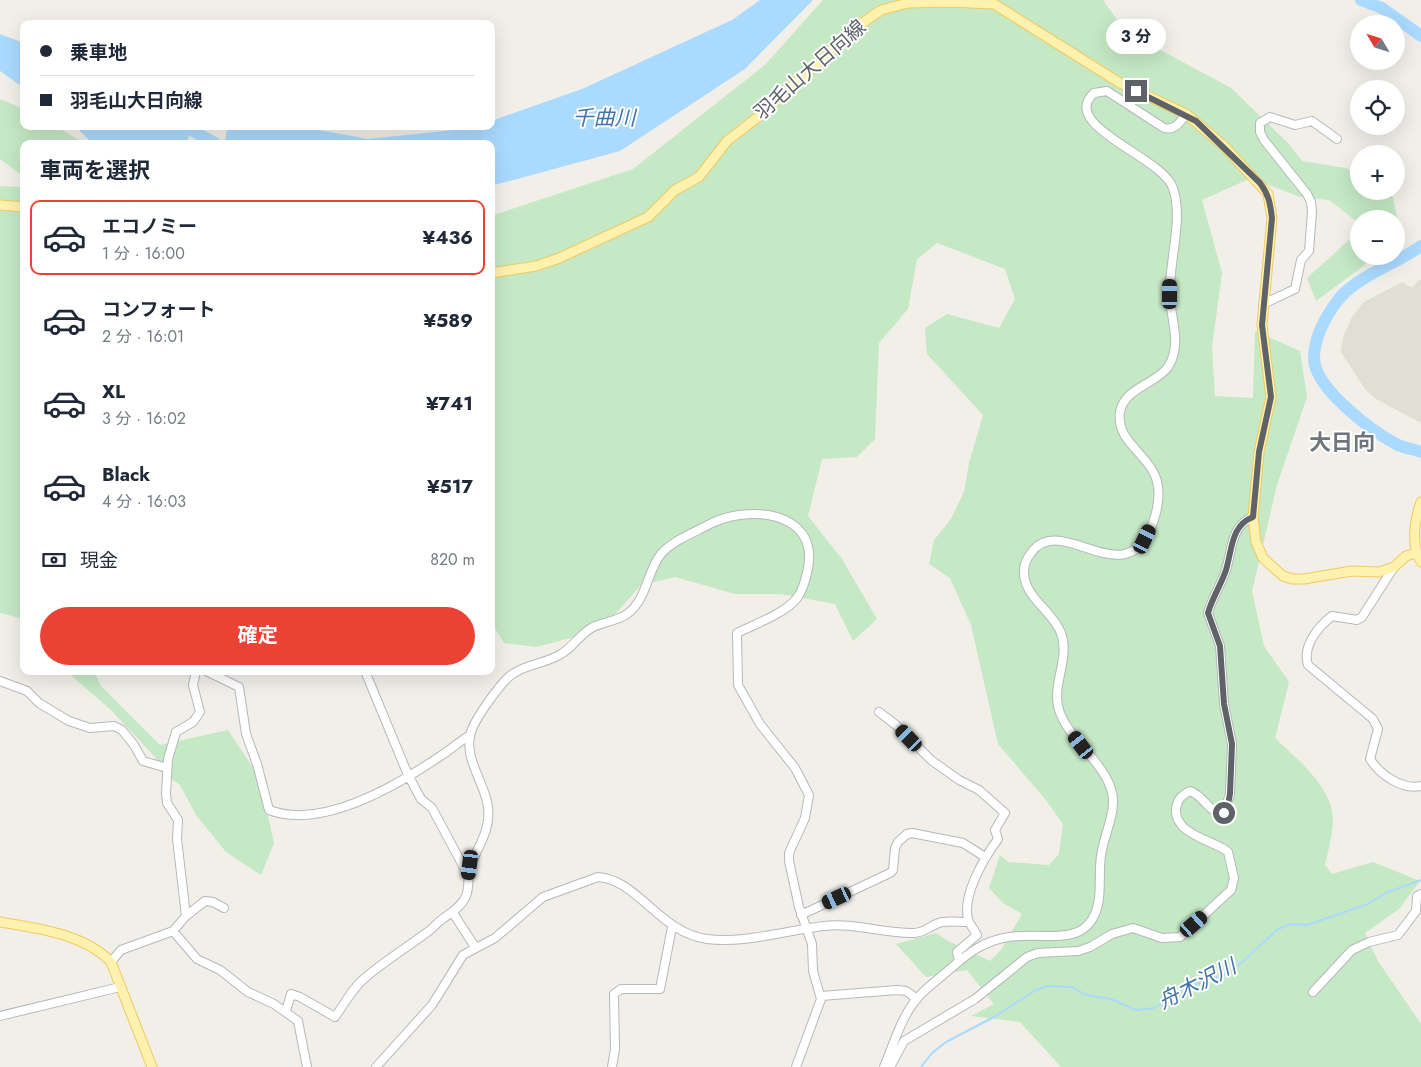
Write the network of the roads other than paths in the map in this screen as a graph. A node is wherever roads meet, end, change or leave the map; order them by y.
1 (950, 1) edge
2 (1186, 114) junction
3 (1337, 139) dead end
4 (0, 205) edge
5 (20, 207) edge
6 (495, 272) edge
7 (1264, 304) junction
8 (1421, 502) edge
9 (1253, 517) junction
10 (1416, 553) junction
11 (1421, 562) edge
12 (1394, 567) junction
13 (195, 675) edge
14 (214, 675) edge
15 (367, 675) edge
16 (0, 681) edge
17 (879, 712) dead end
18 (470, 735) junction
19 (167, 768) junction
20 (408, 775) junction
21 (1421, 786) edge
22 (984, 857) junction
23 (469, 877) junction
24 (1421, 894) edge
25 (224, 908) dead end
26 (453, 913) junction
27 (801, 915) junction
28 (186, 916) junction
29 (0, 922) edge
30 (969, 922) junction
31 (672, 927) junction
32 (806, 929) junction
33 (172, 930) junction
34 (475, 946) junction
35 (960, 961) junction
36 (111, 962) junction
37 (120, 987) junction
38 (1313, 992) dead end
39 (821, 996) junction
40 (917, 999) junction
41 (286, 1011) junction
42 (0, 1016) edge
43 (152, 1067) edge
44 (307, 1067) edge
45 (376, 1067) edge
46 (612, 1067) edge
47 (796, 1067) edge
48 (884, 1067) edge
49 (890, 1067) edge

1 - 2 main road, 羽毛山大日向線
1 - 6 main road, 羽毛山大日向線
2 - 7 main road, 羽毛山大日向線
2 - 35 street
3 - 7 street
4 - 5 main road
7 - 9 main road, 羽毛山大日向線
8 - 10 main road
9 - 12 main road, 羽毛山大日向線
9 - 49 street
10 - 11 main road
10 - 12 main road, 羽毛山大日向線
12 - 21 street
13 - 19 street
14 - 20 street
15 - 20 street
16 - 19 street
17 - 22 street
18 - 20 street
18 - 23 street
18 - 27 street
19 - 28 street
20 - 23 street
22 - 27 street
22 - 30 street
23 - 26 street
24 - 38 street
25 - 28 street
26 - 34 street
26 - 41 street
27 - 32 street
28 - 33 street
29 - 36 main road
30 - 32 street
30 - 35 street
31 - 32 street
31 - 34 street
31 - 46 street
32 - 39 street
33 - 36 street
33 - 41 street
34 - 45 street
35 - 40 street
36 - 37 main road
37 - 42 street
37 - 43 main road
39 - 40 street
39 - 47 street
40 - 48 street
41 - 44 street

